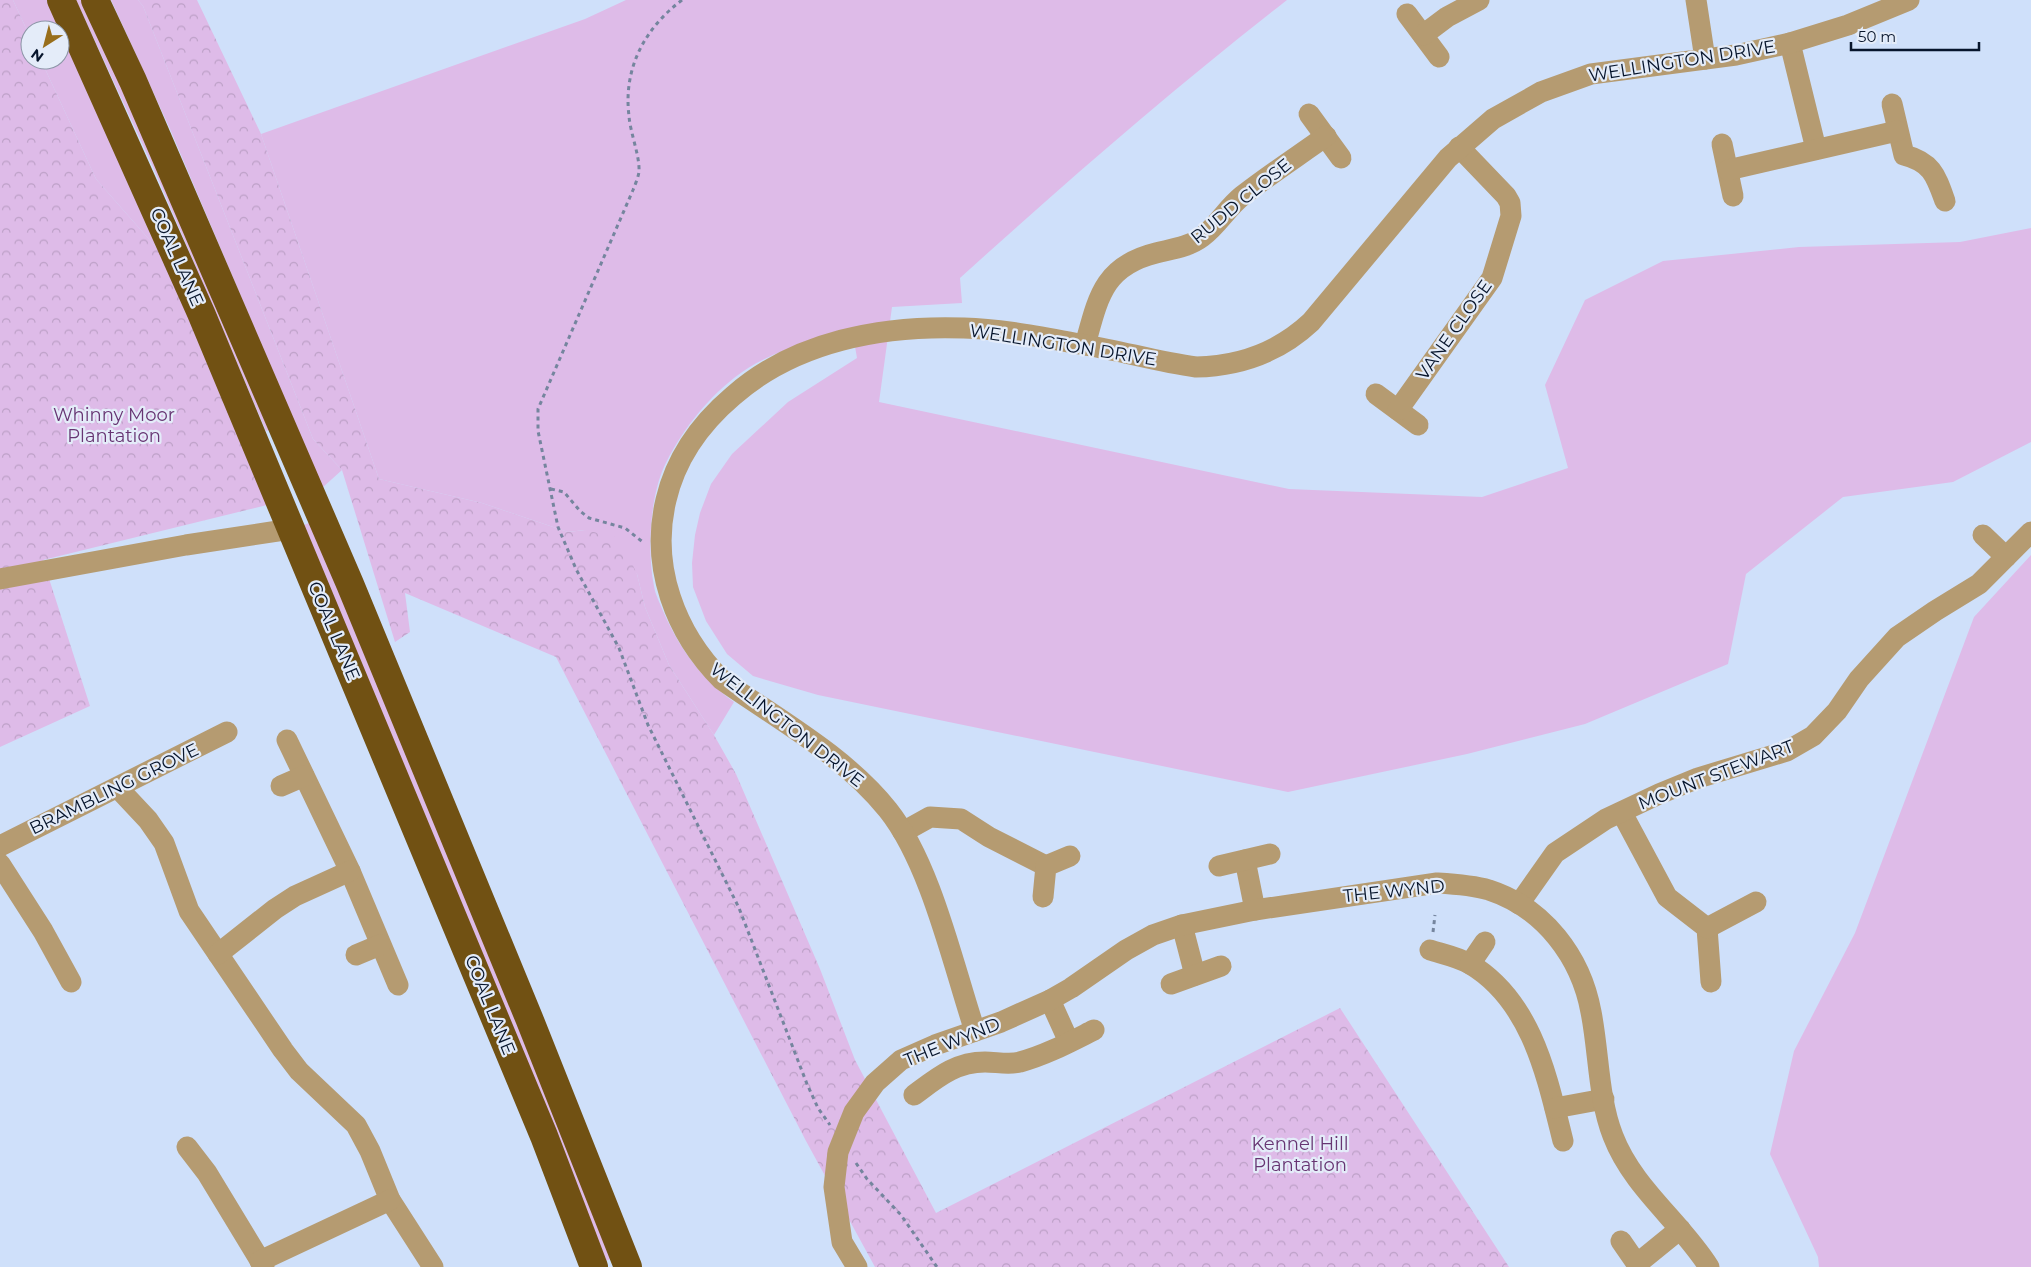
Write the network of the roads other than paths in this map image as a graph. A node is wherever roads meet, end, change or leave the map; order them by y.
1 (61, 0) edge
2 (96, 0) edge
3 (1479, 0) edge
4 (1696, 0) edge
5 (1909, 0) edge
6 (1407, 14) dead end
7 (1423, 35) junction
8 (1790, 43) junction
9 (1439, 56) dead end
10 (1705, 59) junction
11 (1892, 104) dead end
12 (1309, 114) dead end
13 (1897, 131) junction
14 (1326, 136) junction
15 (1722, 144) dead end
16 (1459, 147) junction
17 (1816, 149) junction
18 (1341, 158) dead end
19 (1728, 170) junction
20 (1733, 196) dead end
21 (1945, 201) dead end
22 (1085, 345) junction
23 (1376, 394) dead end
24 (1398, 410) junction
25 (1418, 425) dead end
26 (291, 529) junction
27 (2031, 532) edge
28 (1983, 535) dead end
29 (2006, 557) junction
30 (0, 579) edge
31 (227, 732) dead end
32 (287, 740) dead end
33 (304, 776) junction
34 (282, 786) dead end
35 (118, 788) junction
36 (1622, 813) junction
37 (903, 832) junction
38 (0, 846) edge
39 (1270, 854) dead end
40 (1070, 856) dead end
41 (1245, 860) junction
42 (0, 864) edge
43 (1046, 866) junction
44 (1219, 866) dead end
45 (350, 872) junction
46 (1043, 897) dead end
47 (1756, 902) dead end
48 (1519, 904) junction
49 (1255, 910) junction
50 (1182, 925) junction
51 (1707, 928) junction
52 (1485, 942) dead end
53 (380, 945) junction
54 (1430, 950) dead end
55 (218, 954) junction
56 (356, 955) dead end
57 (1470, 964) junction
58 (1221, 966) dead end
59 (1195, 975) junction
60 (71, 982) dead end
61 (1711, 982) dead end
62 (1171, 984) dead end
63 (398, 986) dead end
64 (1050, 1000) junction
65 (1094, 1030) dead end
66 (975, 1031) junction
67 (1069, 1042) junction
68 (914, 1095) dead end
69 (1604, 1099) junction
70 (1555, 1108) junction
71 (1564, 1142) dead end
72 (186, 1147) dead end
73 (390, 1200) junction
74 (1680, 1229) junction
75 (1621, 1241) dead end
76 (262, 1264) edge
77 (1638, 1265) edge
78 (433, 1267) edge
79 (594, 1267) edge
80 (628, 1267) edge
81 (857, 1267) edge
82 (1709, 1267) edge

1 - 26 highway, COAL LANE
2 - 80 highway, COAL LANE
3 - 7 street
4 - 10 street
5 - 8 street, WELLINGTON DRIVE
6 - 7 street
7 - 9 street
8 - 10 street, WELLINGTON DRIVE
8 - 17 street
10 - 16 street, WELLINGTON DRIVE
11 - 13 street
12 - 14 street
13 - 17 street
13 - 21 street
14 - 18 street
14 - 22 street, RUDD CLOSE
15 - 19 street
16 - 22 street, WELLINGTON DRIVE
16 - 24 street, VANE CLOSE
17 - 19 street
19 - 20 street
22 - 37 street, WELLINGTON DRIVE
23 - 24 street
24 - 25 street
26 - 30 street
26 - 79 highway, COAL LANE
27 - 29 street, MOUNT STEWART
28 - 29 street
29 - 36 street, MOUNT STEWART
31 - 35 street, BRAMBLING GROVE
32 - 33 street
33 - 34 street
33 - 45 street
35 - 38 street, BRAMBLING GROVE
35 - 55 street
36 - 48 street, MOUNT STEWART
36 - 51 street, MOUNT STEWART
37 - 43 street
37 - 66 street, WELLINGTON DRIVE
39 - 41 street
40 - 43 street
41 - 44 street
41 - 49 street
42 - 60 street
43 - 46 street
45 - 53 street
45 - 55 street
47 - 51 street
48 - 49 street, THE WYND
48 - 69 street, THE WYND
49 - 50 street, THE WYND
50 - 59 street
50 - 64 street, THE WYND
51 - 61 street
52 - 57 street
53 - 56 street
53 - 63 street
54 - 57 street
55 - 73 street
57 - 70 street
58 - 59 street
59 - 62 street
64 - 66 street, THE WYND
64 - 67 street
65 - 67 street
66 - 81 street, THE WYND
67 - 68 street
69 - 70 street
69 - 74 street, THE WYND
70 - 71 street
72 - 76 street
73 - 76 street
73 - 78 street
74 - 77 street
74 - 82 street, THE WYND
75 - 77 street

